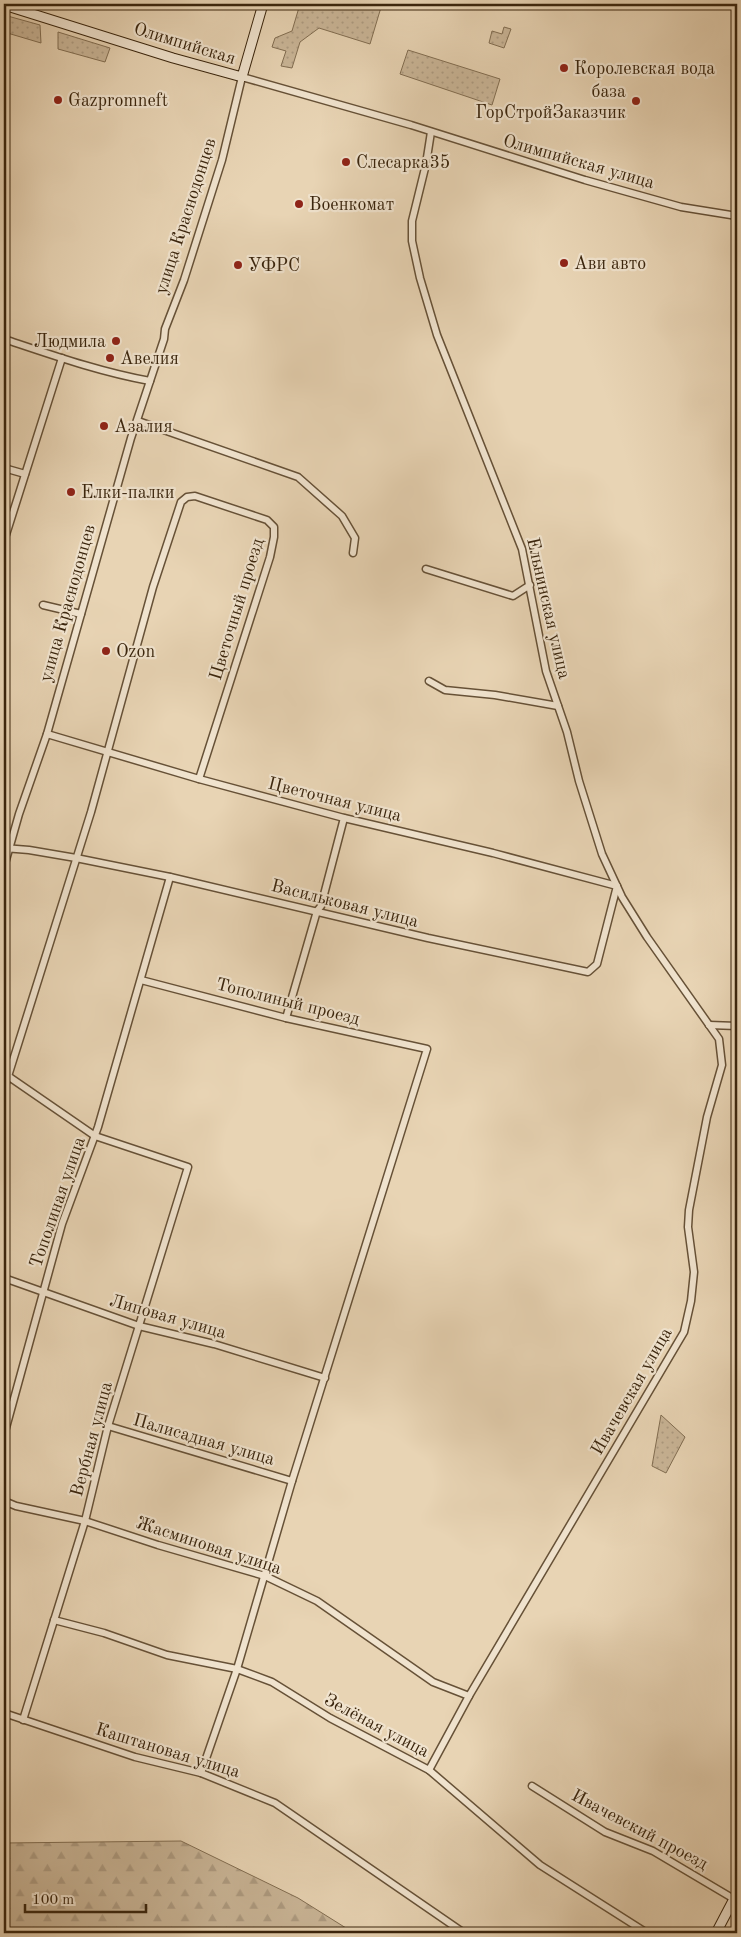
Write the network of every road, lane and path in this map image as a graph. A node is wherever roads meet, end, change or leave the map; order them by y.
1 (263, 4) edge
2 (4, 5) edge
3 (242, 77) junction
4 (431, 132) junction
5 (737, 216) edge
6 (4, 339) edge
7 (62, 358) junction
8 (150, 381) junction
9 (138, 421) junction
10 (4, 468) edge
11 (25, 474) junction
12 (4, 541) edge
13 (353, 553) dead end
14 (426, 569) dead end
15 (530, 585) junction
16 (43, 606) dead end
17 (80, 614) junction
18 (430, 681) dead end
19 (558, 706) junction
20 (47, 734) junction
21 (108, 752) junction
22 (199, 779) junction
23 (344, 818) junction
24 (7, 849) edge
25 (76, 858) junction
26 (4, 867) edge
27 (170, 876) junction
28 (617, 886) junction
29 (317, 911) junction
30 (141, 980) junction
31 (286, 1018) junction
32 (709, 1024) junction
33 (737, 1026) edge
34 (719, 1039) joint
35 (6, 1074) edge
36 (4, 1089) edge
37 (95, 1136) junction
38 (4, 1278) edge
39 (43, 1293) junction
40 (139, 1326) junction
41 (325, 1378) junction
42 (108, 1426) junction
43 (4, 1435) edge
44 (292, 1480) junction
45 (4, 1501) edge
46 (85, 1521) junction
47 (265, 1576) junction
48 (54, 1620) junction
49 (237, 1669) junction
50 (469, 1696) junction
51 (4, 1713) edge
52 (23, 1720) junction
53 (429, 1770) junction
54 (201, 1772) junction
55 (532, 1786) dead end
56 (736, 1896) edge
57 (464, 1933) edge
58 (647, 1933) edge
59 (716, 1933) edge

1 - 3 main road, улица Краснодонцев
2 - 3 main road, Олимпийская
3 - 4 street, Олимпийская улица
3 - 8 street, улица Краснодонцев
4 - 5 street, Олимпийская улица
4 - 15 street, Ельнинская улица
6 - 7 street
7 - 8 street
7 - 11 street
8 - 9 street, улица Краснодонцев
9 - 13 street
9 - 17 street, улица Краснодонцев
10 - 11 street
11 - 12 street
14 - 15 street
15 - 19 street, Ельнинская улица
16 - 17 street
17 - 20 street, улица Краснодонцев
18 - 19 street
19 - 28 street, Ельнинская улица
20 - 21 street, Цветочная улица
20 - 24 street, улица Краснодонцев
21 - 22 street, Цветочная улица
21 - 22 street, Цветочный проезд
21 - 25 street, Цветочный проезд
22 - 23 street, Цветочная улица
23 - 28 street, Цветочная улица
23 - 29 street
24 - 25 street, Васильковая улица
24 - 26 street, улица Краснодонцев
25 - 27 street, Васильковая улица
25 - 35 street, Цветочный проезд
27 - 29 street, Васильковая улица
27 - 30 street, Тополиная улица
28 - 29 street, Васильковая улица
28 - 32 street, Ельнинская улица
29 - 31 street
30 - 31 street, Тополиный проезд
30 - 37 street, Тополиная улица
31 - 41 street, Тополиный проезд
32 - 33 street
32 - 34 street, Ельнинская улица
34 - 50 street, Ивачевская улица
35 - 36 street, Цветочный проезд
35 - 37 street
37 - 39 street, Тополиная улица
37 - 40 street, Вербная улица
38 - 39 street, Липовая улица
39 - 40 street, Липовая улица
39 - 43 street, Тополиная улица
40 - 41 street, Липовая улица
40 - 42 street, Вербная улица
41 - 44 street
42 - 44 street, Палисадная улица
42 - 46 street, Вербная улица
44 - 47 street
45 - 46 street, Жасминовая улица
46 - 47 street, Жасминовая улица
46 - 48 street, Вербная улица
47 - 49 street
47 - 50 street, Жасминовая улица
48 - 49 street, Зелёная улица
48 - 52 street, Вербная улица
49 - 53 street, Зелёная улица
49 - 54 street
50 - 53 street, Ивачевская улица
51 - 52 street, Каштановая улица
52 - 54 street, Каштановая улица
53 - 58 street, Зелёная улица
54 - 57 street, Каштановая улица
55 - 56 street, Ивачевский проезд
56 - 59 main road

